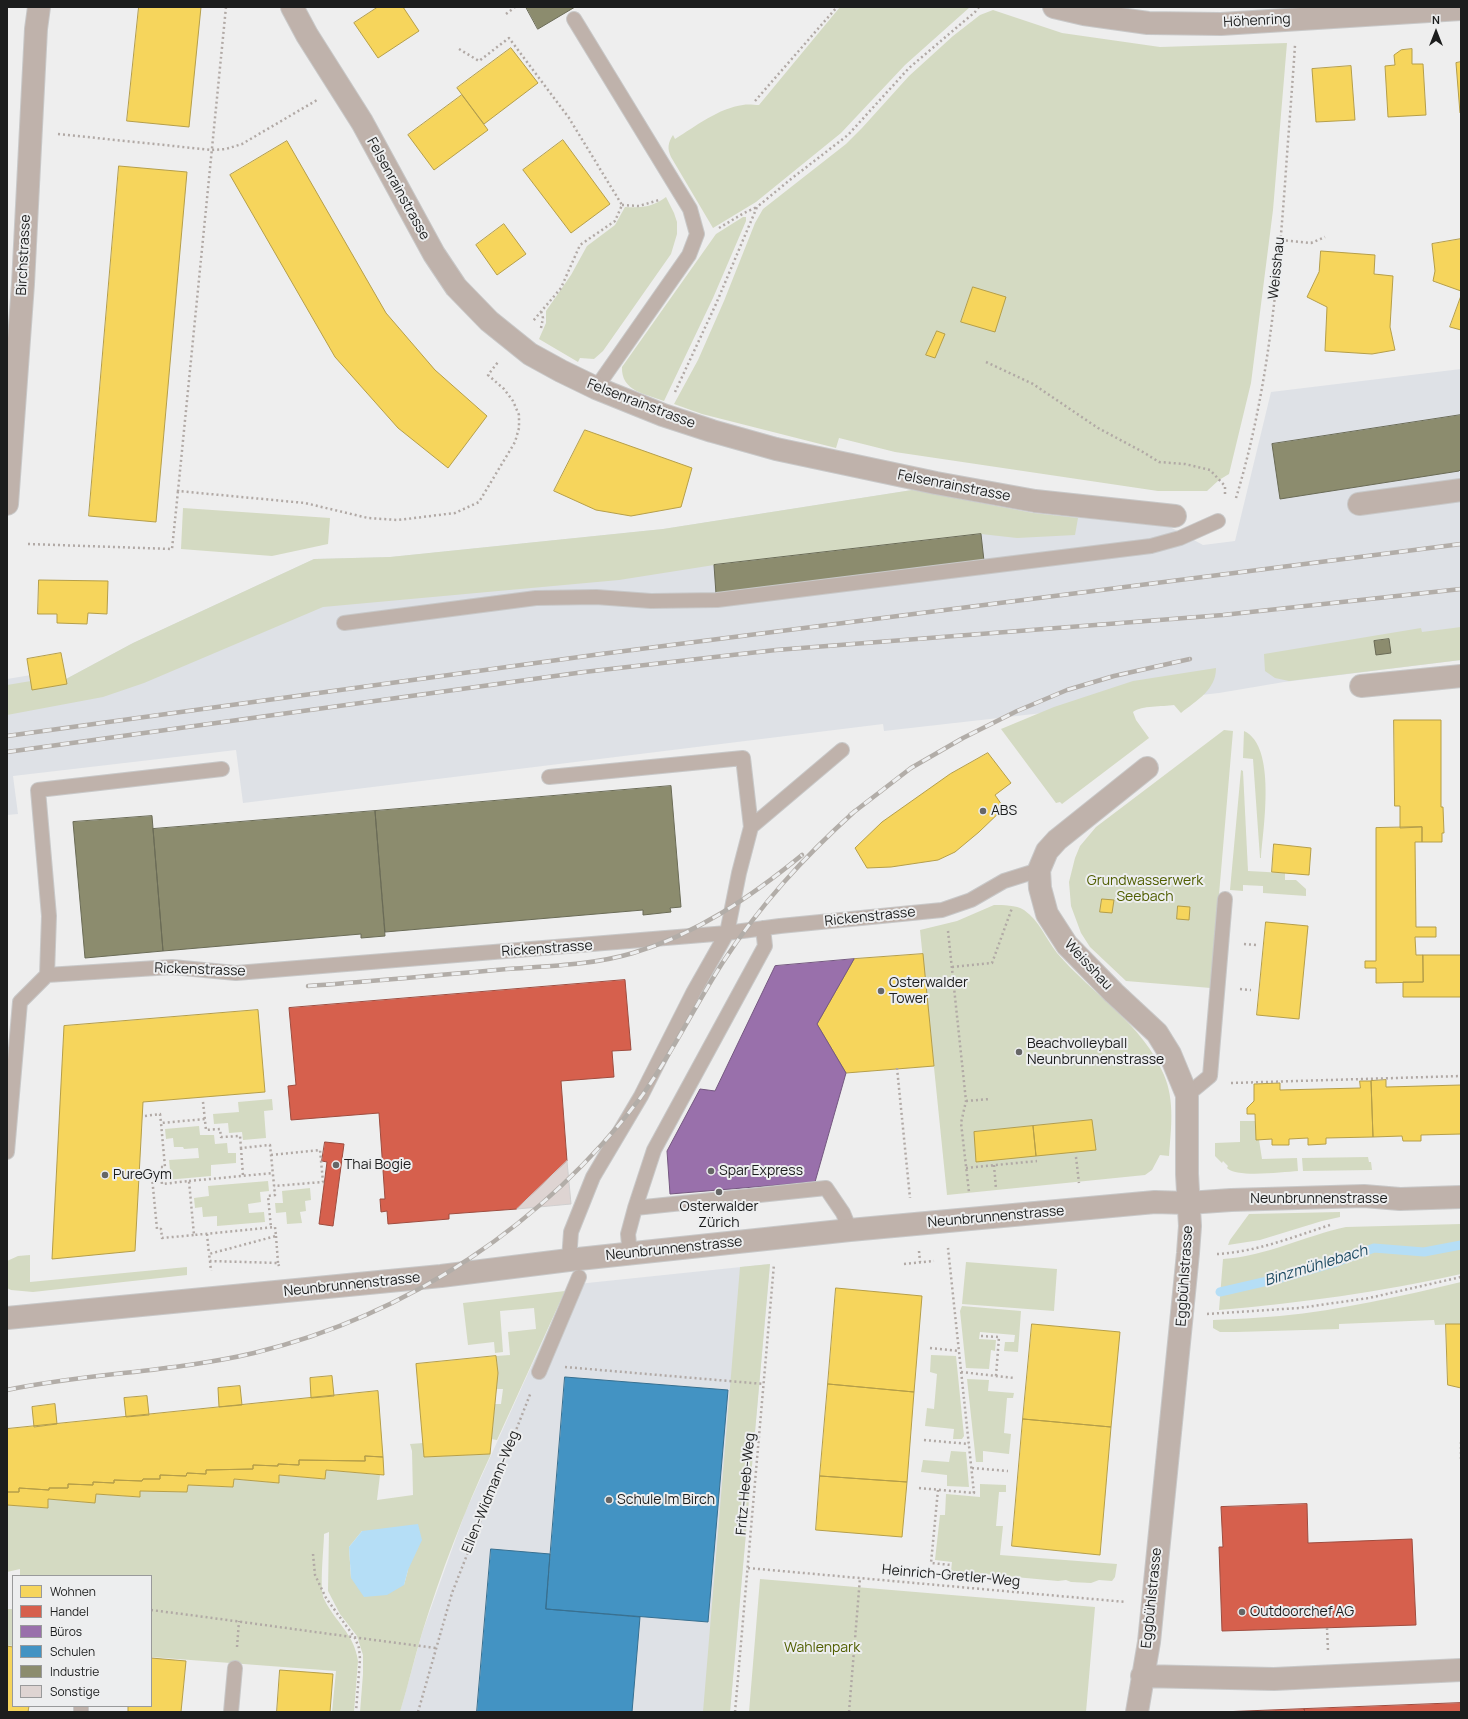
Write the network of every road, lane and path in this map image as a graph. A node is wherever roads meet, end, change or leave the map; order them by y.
1 (39, 7) edge
2 (226, 7) edge
3 (292, 7) edge
4 (515, 7) edge
5 (837, 7) edge
6 (979, 7) edge
7 (1054, 7) edge
8 (1461, 9) edge
9 (506, 14) dead end
10 (574, 19) dead end
11 (1295, 41) dead end
12 (459, 49) dead end
13 (321, 98) dead end
14 (755, 101) dead end
15 (51, 133) dead end
16 (212, 150) junction
17 (660, 199) dead end
18 (622, 206) junction
19 (757, 207) junction
20 (716, 230) dead end
21 (1325, 237) dead end
22 (1281, 240) junction
23 (15, 283) edge
24 (541, 311) junction
25 (531, 323) dead end
26 (540, 331) dead end
27 (502, 358) dead end
28 (986, 362) dead end
29 (596, 388) junction
30 (673, 394) dead end
31 (1461, 490) edge
32 (178, 491) junction
33 (1225, 496) dead end
34 (1236, 498) dead end
35 (7, 504) edge
36 (1360, 504) dead end
37 (1175, 516) dead end
38 (1218, 521) dead end
39 (28, 544) dead end
40 (344, 623) dead end
41 (1461, 676) edge
42 (1361, 686) dead end
43 (842, 750) dead end
44 (1147, 768) dead end
45 (222, 769) dead end
46 (549, 777) dead end
47 (751, 827) junction
48 (1039, 870) junction
49 (1225, 899) dead end
50 (1012, 908) dead end
51 (948, 927) dead end
52 (763, 928) junction
53 (727, 933) junction
54 (952, 966) junction
55 (47, 975) junction
56 (897, 1068) dead end
57 (1461, 1076) edge
58 (1224, 1083) dead end
59 (1187, 1095) junction
60 (990, 1099) dead end
61 (203, 1102) dead end
62 (966, 1102) junction
63 (145, 1116) dead end
64 (205, 1119) junction
65 (161, 1123) junction
66 (240, 1148) junction
67 (7, 1152) edge
68 (271, 1155) junction
69 (1076, 1157) dead end
70 (1037, 1161) dead end
71 (994, 1165) junction
72 (966, 1168) junction
73 (273, 1173) junction
74 (161, 1176) junction
75 (243, 1176) junction
76 (152, 1177) junction
77 (142, 1178) dead end
78 (189, 1181) junction
79 (274, 1186) junction
80 (1080, 1190) dead end
81 (996, 1191) dead end
82 (969, 1194) dead end
83 (1461, 1197) edge
84 (910, 1200) dead end
85 (1188, 1203) junction
86 (635, 1208) junction
87 (1336, 1223) dead end
88 (271, 1228) junction
89 (850, 1230) junction
90 (207, 1234) junction
91 (194, 1235) junction
92 (276, 1236) junction
93 (948, 1247) dead end
94 (209, 1254) junction
95 (630, 1254) junction
96 (1217, 1254) dead end
97 (774, 1257) dead end
98 (210, 1261) junction
99 (934, 1261) dead end
100 (278, 1263) junction
101 (904, 1264) dead end
102 (574, 1269) junction
103 (279, 1272) dead end
104 (1461, 1277) edge
105 (211, 1278) dead end
106 (1207, 1314) dead end
107 (7, 1318) edge
108 (981, 1336) dead end
109 (930, 1348) dead end
110 (959, 1351) junction
111 (541, 1369) junction
112 (961, 1372) junction
113 (996, 1376) junction
114 (1014, 1378) dead end
115 (764, 1384) junction
116 (924, 1440) dead end
117 (1461, 1442) edge
118 (969, 1444) junction
119 (1461, 1460) edge
120 (972, 1468) junction
121 (1008, 1471) dead end
122 (919, 1488) dead end
123 (938, 1490) junction
124 (313, 1554) dead end
125 (951, 1564) dead end
126 (748, 1568) junction
127 (860, 1578) junction
128 (1152, 1604) junction
129 (152, 1610) edge
130 (1327, 1628) dead end
131 (355, 1638) junction
132 (436, 1648) junction
133 (1329, 1657) dead end
134 (236, 1668) dead end
135 (1461, 1670) edge
136 (1142, 1676) junction
137 (231, 1712) edge
138 (356, 1712) edge
139 (418, 1712) edge
140 (735, 1712) edge
141 (849, 1712) edge
142 (1137, 1712) edge

1 - 23 street, Birchstrasse
2 - 16 path
3 - 29 street, Felsenrainstrasse
4 - 9 path
5 - 14 path
6 - 19 path
7 - 8 street, Höhenring
10 - 29 lane
11 - 22 path, Weisshau
12 - 18 path
13 - 16 path
15 - 16 path
16 - 32 path
17 - 18 path
18 - 24 path
19 - 20 path
19 - 30 path
21 - 22 path
22 - 34 path, Weisshau
23 - 35 street, Birchstrasse
24 - 25 path
24 - 26 path
27 - 32 path
28 - 33 path
29 - 37 street, Felsenrainstrasse
31 - 36 street
32 - 39 path
38 - 40 lane
41 - 42 street
43 - 47 lane
44 - 48 street, Weisshau
45 - 55 lane
46 - 47 lane
47 - 53 lane
48 - 52 lane, Rickenstrasse
48 - 59 street, Weisshau
49 - 59 lane
50 - 54 path
51 - 54 path
52 - 53 lane, Rickenstrasse
52 - 86 lane
53 - 55 lane, Rickenstrasse
53 - 102 lane
54 - 62 path
55 - 67 lane
56 - 84 path
57 - 58 path
59 - 85 street, Weisshau
60 - 62 path
61 - 64 path
62 - 72 path
63 - 65 path
64 - 65 path
64 - 66 path
65 - 74 path
66 - 68 path
66 - 75 path
68 - 73 path
68 - 79 path
69 - 80 path
70 - 71 path
71 - 72 path
71 - 81 path
72 - 82 path
73 - 75 path
73 - 79 path
74 - 76 path
74 - 78 path
75 - 78 path
76 - 77 path
76 - 91 path
78 - 91 path
79 - 88 path
83 - 85 street, Neunbrunnenstrasse
85 - 89 street, Neunbrunnenstrasse
85 - 128 street, Eggbühlstrasse
86 - 89 lane
86 - 95 lane
87 - 96 path
88 - 90 path
88 - 92 path
89 - 95 street, Neunbrunnenstrasse
90 - 91 path
90 - 94 path
92 - 94 path
92 - 100 path
93 - 110 path
94 - 98 path
95 - 102 street, Neunbrunnenstrasse
97 - 115 path, Fritz-Heeb-Weg
98 - 100 path
98 - 105 path
99 - 101 path
100 - 103 path
102 - 107 street, Neunbrunnenstrasse
102 - 111 lane
104 - 106 path
108 - 113 path
109 - 110 path
110 - 112 path
111 - 115 path
111 - 132 path, Ellen-Widmann-Weg
112 - 113 path
112 - 118 path
113 - 114 path
115 - 126 path, Fritz-Heeb-Weg
116 - 118 path
117 - 119 path
118 - 120 path
120 - 121 path
120 - 123 path
122 - 123 path
123 - 125 path
124 - 131 path
126 - 127 path, Heinrich-Gretler-Weg
126 - 140 path, Fritz-Heeb-Weg
127 - 128 path, Heinrich-Gretler-Weg
127 - 141 path
128 - 136 street, Eggbühlstrasse
129 - 131 path
130 - 133 path
131 - 132 path
131 - 138 path
132 - 139 path, Ellen-Widmann-Weg
134 - 137 lane
135 - 136 street
136 - 142 street, Eggbühlstrasse

